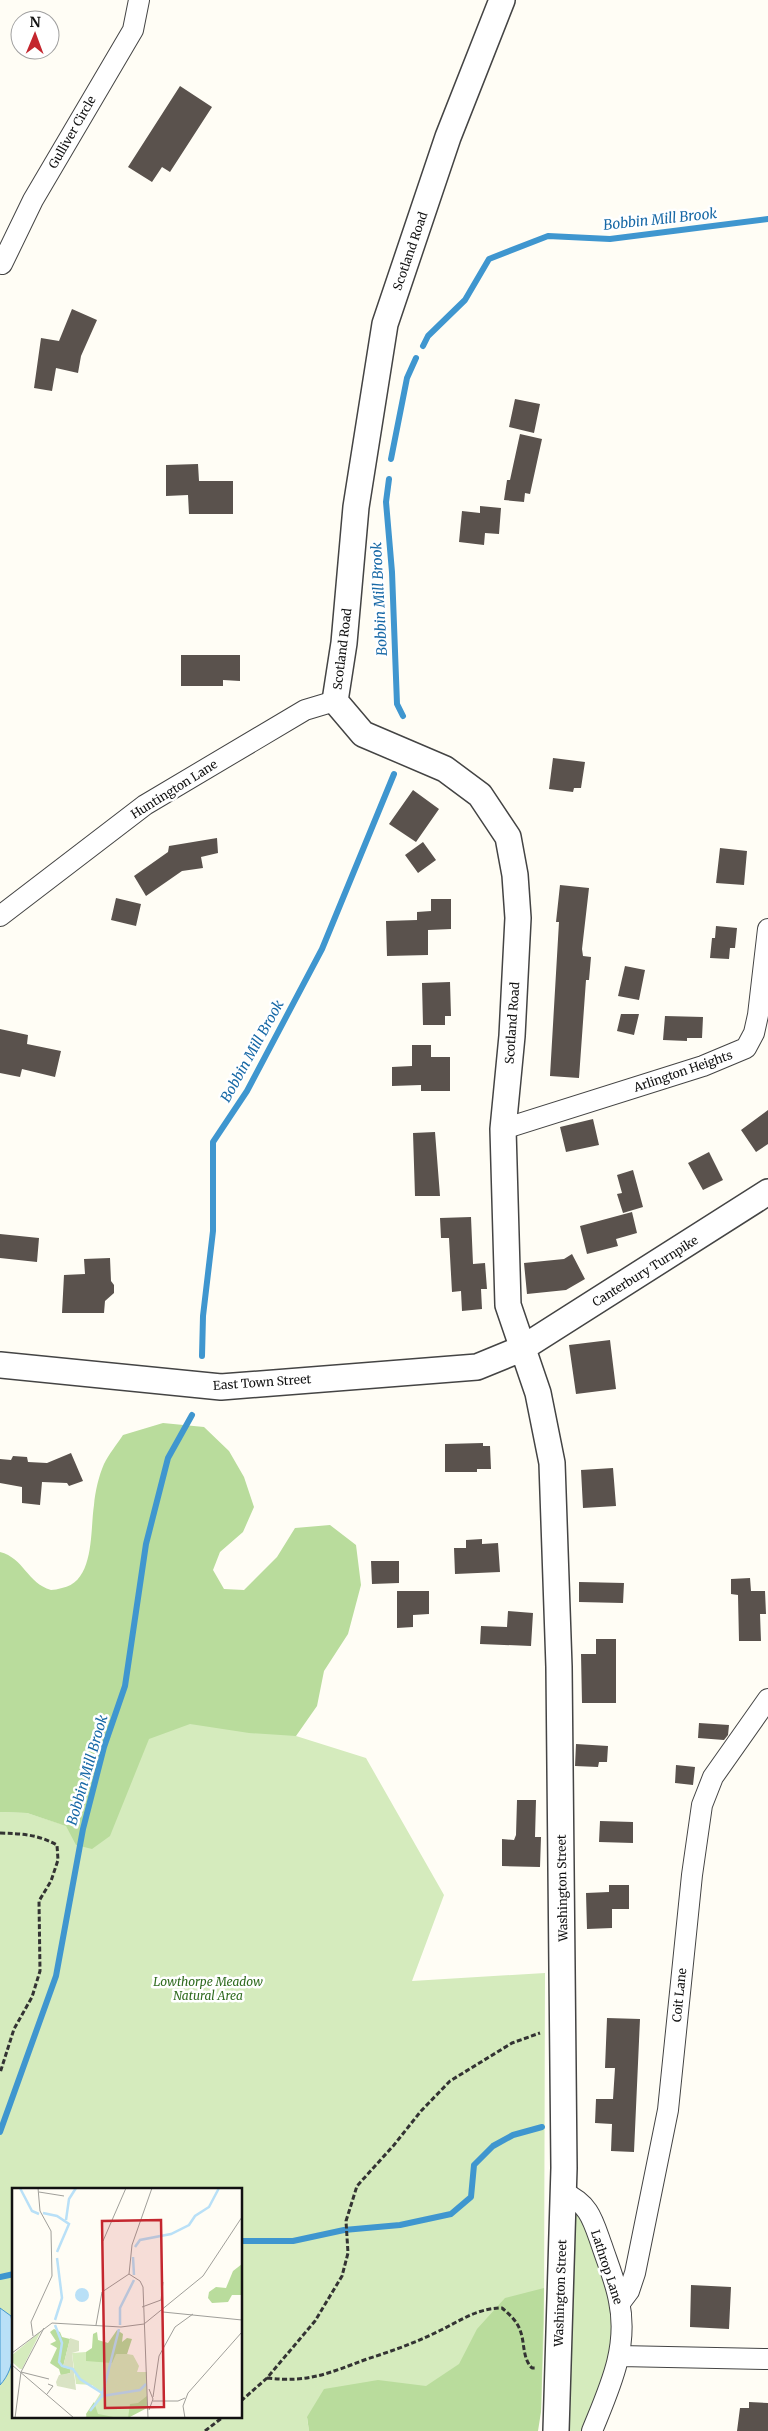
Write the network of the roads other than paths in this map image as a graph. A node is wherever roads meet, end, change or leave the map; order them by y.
1 (139, 0) edge
2 (502, 0) edge
3 (2, 264) dead end
4 (335, 701) junction
5 (0, 916) edge
6 (768, 929) edge
7 (768, 933) edge
8 (503, 1129) junction
9 (766, 1196) edge
10 (521, 1349) junction
11 (0, 1365) edge
12 (768, 1698) edge
13 (564, 2193) junction
14 (620, 2303) junction
15 (620, 2356) junction
16 (768, 2359) edge
17 (556, 2431) edge
18 (592, 2431) edge

1 - 3 street, Gulliver Circle
2 - 4 street, Scotland Road
4 - 5 street, Huntington Lane
4 - 8 street, Scotland Road
6 - 7 street, Arlington Heights
7 - 8 street, Arlington Heights
8 - 10 street, Scotland Road
9 - 10 street, Canterbury Turnpike
10 - 11 street, East Town Street
10 - 13 street, Washington Street
12 - 14 street, Coit Lane
13 - 14 street, Lathrop Lane
13 - 17 street, Washington Street
14 - 15 street, Lathrop Lane
15 - 16 street
15 - 18 street, Lathrop Lane

